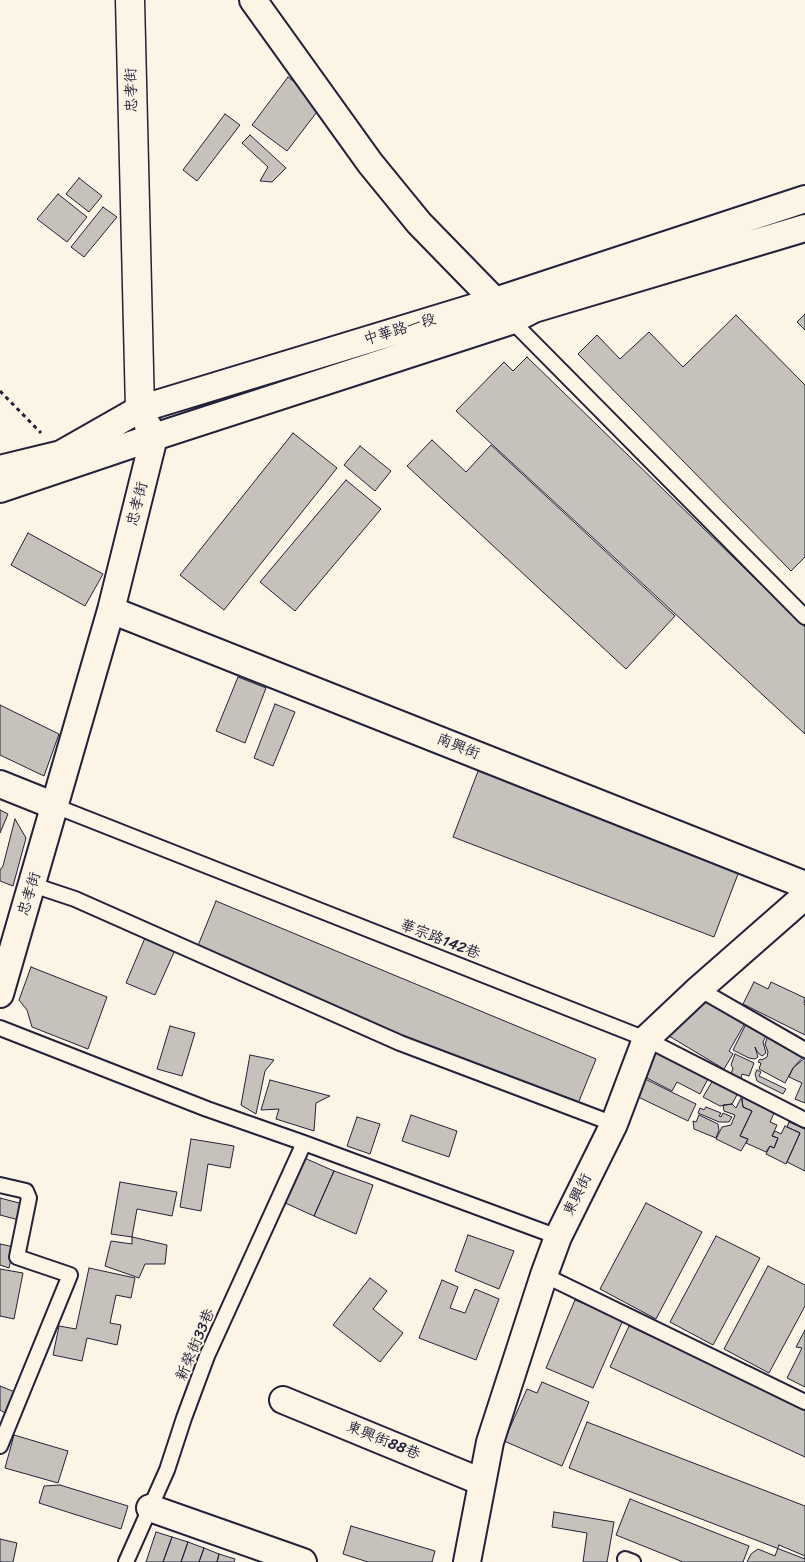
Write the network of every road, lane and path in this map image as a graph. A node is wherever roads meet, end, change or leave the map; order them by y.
1 (130, 0) edge
2 (253, 0) edge
3 (805, 199) edge
4 (805, 228) edge
5 (495, 301) junction
6 (511, 321) junction
7 (0, 390) edge
8 (140, 410) junction
9 (154, 437) junction
10 (61, 454) junction
11 (0, 469) edge
12 (0, 489) edge
13 (111, 610) junction
14 (805, 617) edge
15 (0, 784) edge
16 (55, 806) junction
17 (33, 885) junction
18 (805, 885) edge
19 (805, 896) edge
20 (699, 988) junction
21 (0, 994) edge
22 (0, 1028) edge
23 (646, 1039) junction
24 (805, 1050) edge
25 (805, 1120) edge
26 (614, 1124) junction
27 (304, 1143) junction
28 (0, 1185) edge
29 (558, 1237) junction
30 (544, 1275) junction
31 (283, 1400) dead end
32 (805, 1402) edge
33 (5, 1422) edge
34 (0, 1446) edge
35 (482, 1482) junction
36 (150, 1508) junction
37 (126, 1562) edge
38 (303, 1562) edge
39 (467, 1562) edge

1 - 8 street, 忠孝街
2 - 5 street
3 - 5 street, 中華路一段
4 - 6 street, 中華路一段
5 - 6 lane
5 - 8 street, 中華路一段
6 - 9 street, 中華路一段
6 - 14 lane
7 - 10 path
8 - 9 street, 忠孝街
8 - 10 street, 中華路一段
9 - 12 street, 中華路一段
9 - 13 street, 忠孝街
10 - 11 street, 中華路一段
13 - 16 street, 忠孝街
13 - 18 street, 南興街
15 - 16 street
16 - 17 street, 忠孝街
16 - 23 lane, 華宗路142巷
17 - 21 street, 忠孝街
17 - 26 lane
19 - 20 street, 東興街
20 - 23 street, 東興街
20 - 24 lane
22 - 27 lane
23 - 25 lane, 華宗路142巷
23 - 26 street, 東興街
26 - 29 street, 東興街
27 - 29 lane
27 - 36 lane, 新榮街33巷
28 - 33 lane
29 - 30 street, 東興街
30 - 32 lane
30 - 35 street, 東興街
31 - 35 street, 東興街88巷
33 - 34 lane
35 - 39 street, 東興街
36 - 37 lane, 新榮街33巷
36 - 38 street

